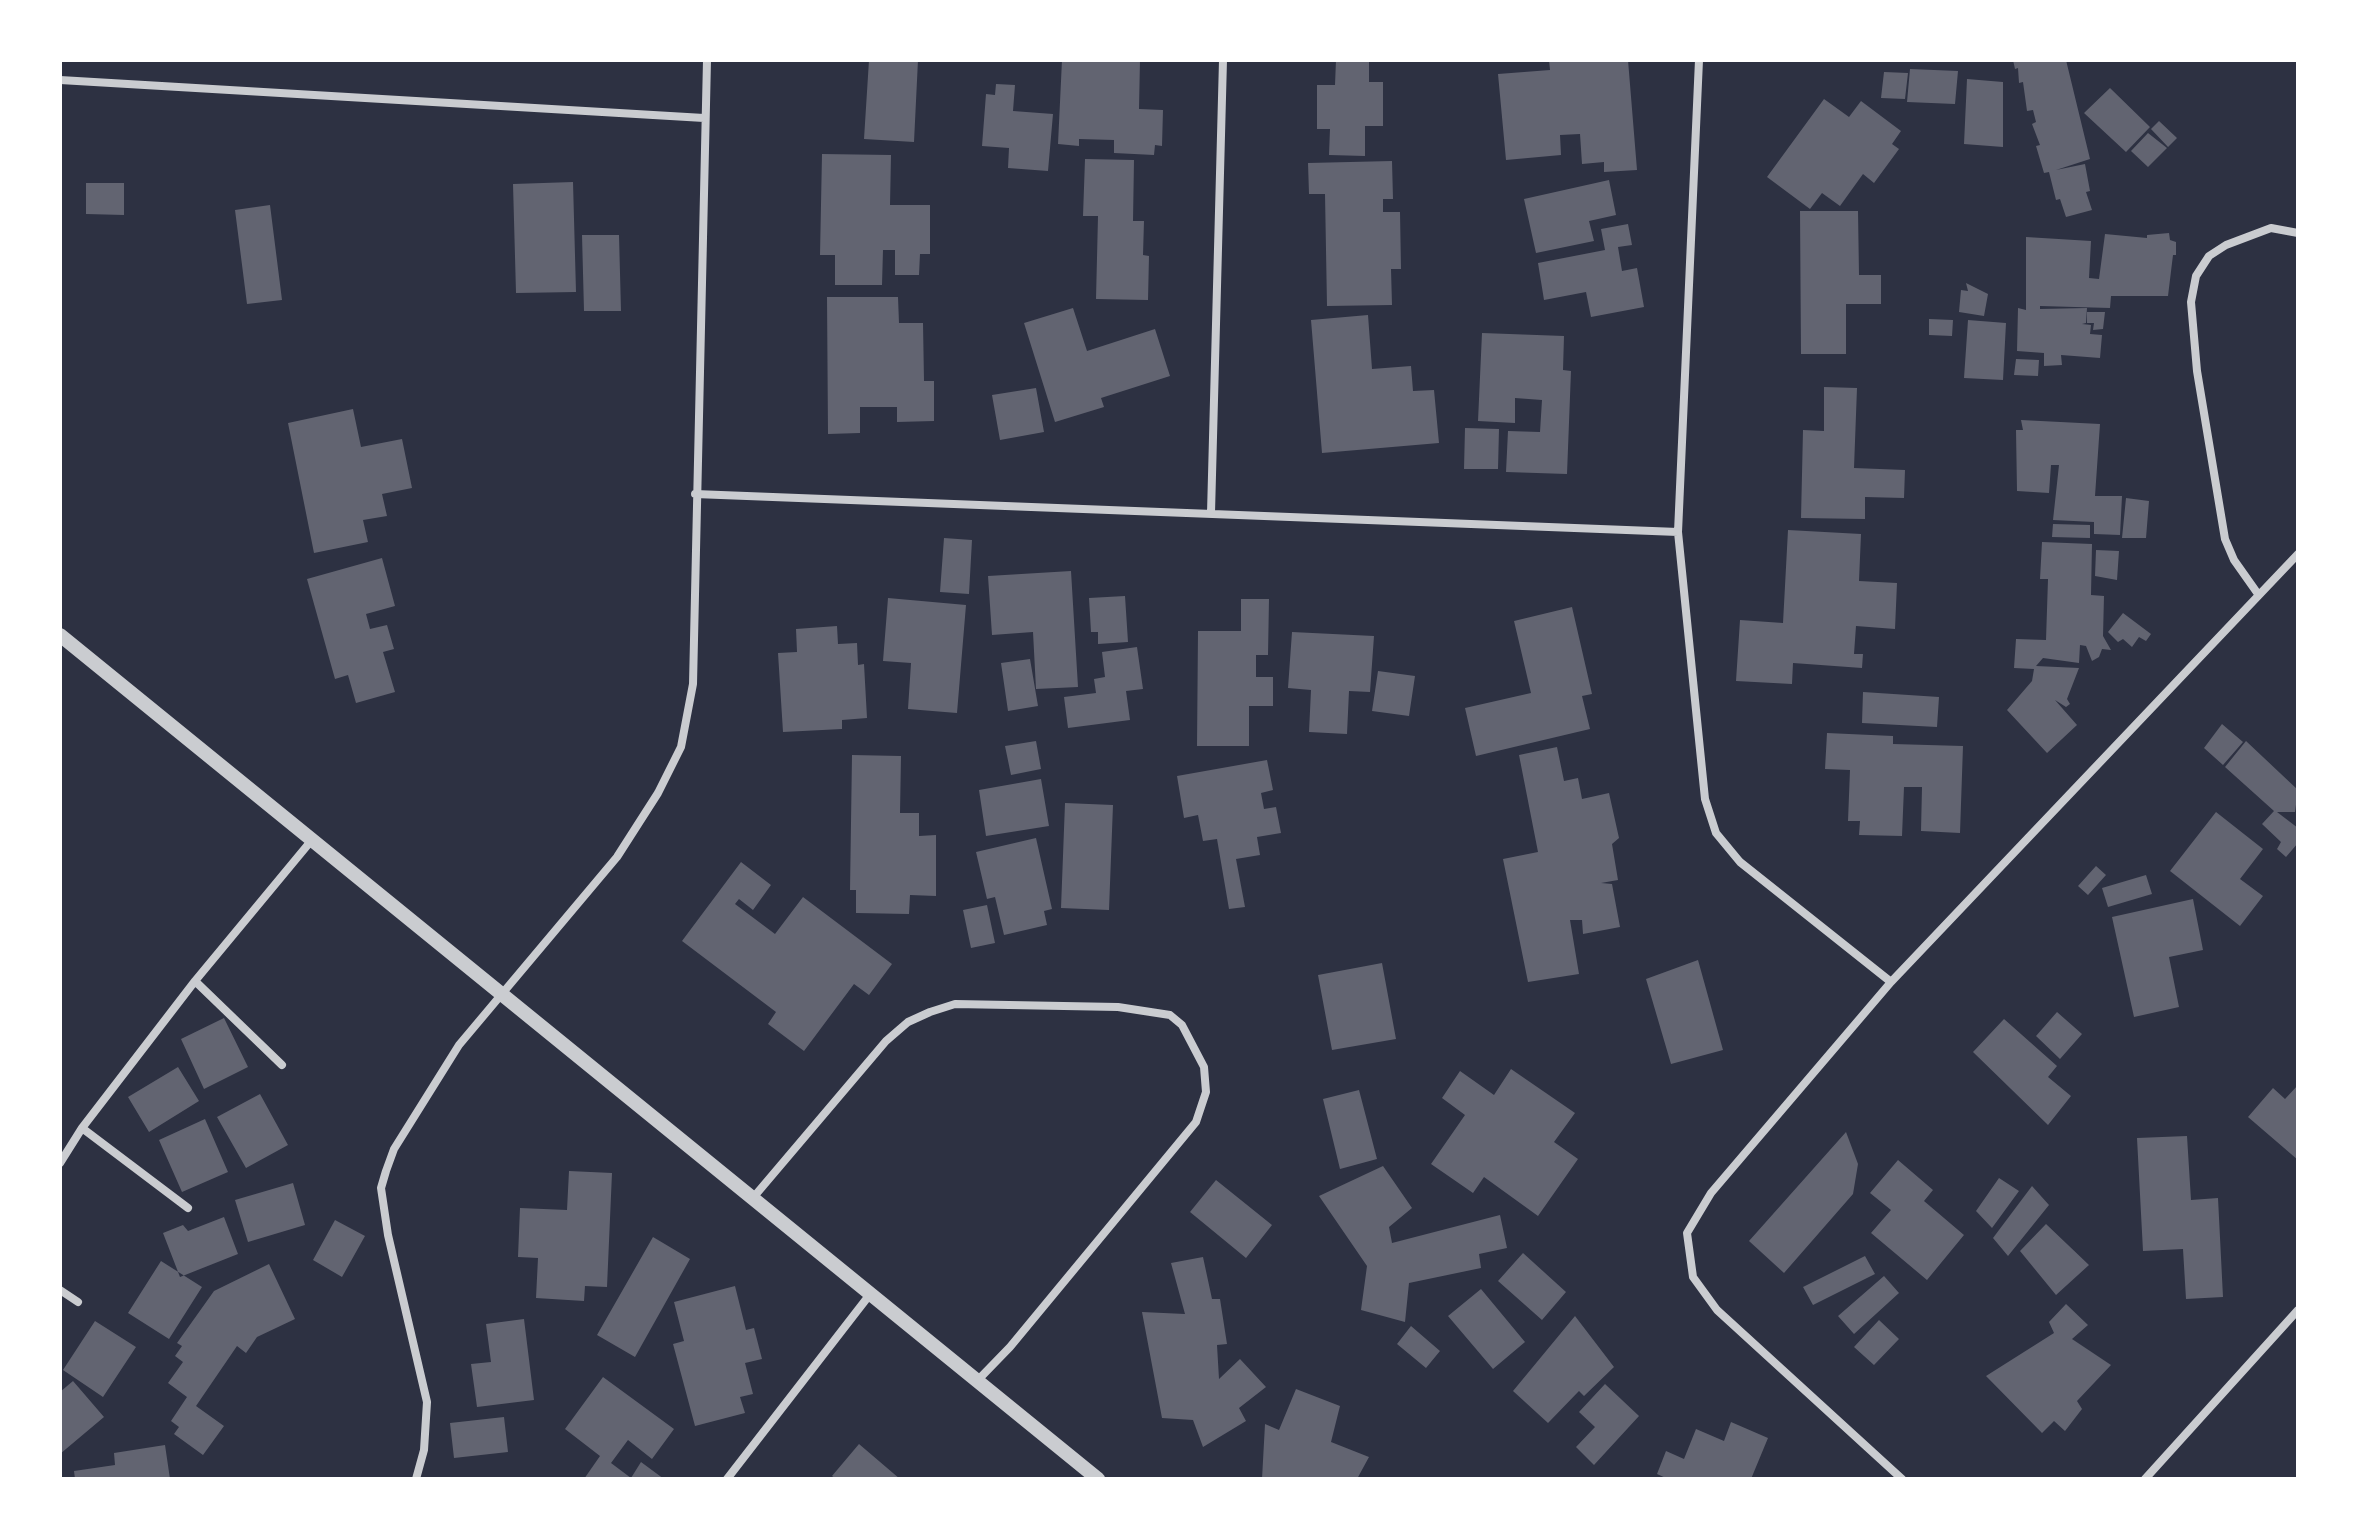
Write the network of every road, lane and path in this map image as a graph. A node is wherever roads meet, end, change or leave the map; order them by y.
1 (707, 60) edge
2 (1223, 60) edge
3 (1699, 60) edge
4 (60, 80) edge
5 (704, 118) junction
6 (2298, 233) edge
7 (695, 494) junction
8 (1211, 513) junction
9 (1678, 532) junction
10 (2298, 554) edge
11 (2258, 594) junction
12 (60, 635) edge
13 (311, 841) junction
14 (195, 981) junction
15 (1891, 982) junction
16 (501, 996) junction
17 (282, 1065) dead end
18 (82, 1128) junction
19 (60, 1163) edge
20 (752, 1199) junction
21 (188, 1208) dead end
22 (60, 1290) edge
23 (872, 1292) junction
24 (78, 1302) dead end
25 (2298, 1310) edge
26 (978, 1380) junction
27 (416, 1479) edge
28 (727, 1479) edge
29 (1098, 1479) edge
30 (1902, 1479) edge
31 (2145, 1479) edge

1 - 5 street
2 - 8 street
3 - 9 street
4 - 5 street
5 - 7 street
6 - 11 street
7 - 8 street
7 - 16 street
8 - 9 street
9 - 15 street
10 - 11 street
11 - 15 street
12 - 13 street
13 - 14 street
13 - 16 street
14 - 17 street
14 - 18 street
15 - 30 street
16 - 20 street
16 - 27 street
18 - 19 street
18 - 21 street
20 - 23 street
20 - 26 street
22 - 24 street
23 - 26 street
23 - 28 street
25 - 31 street
26 - 29 street

